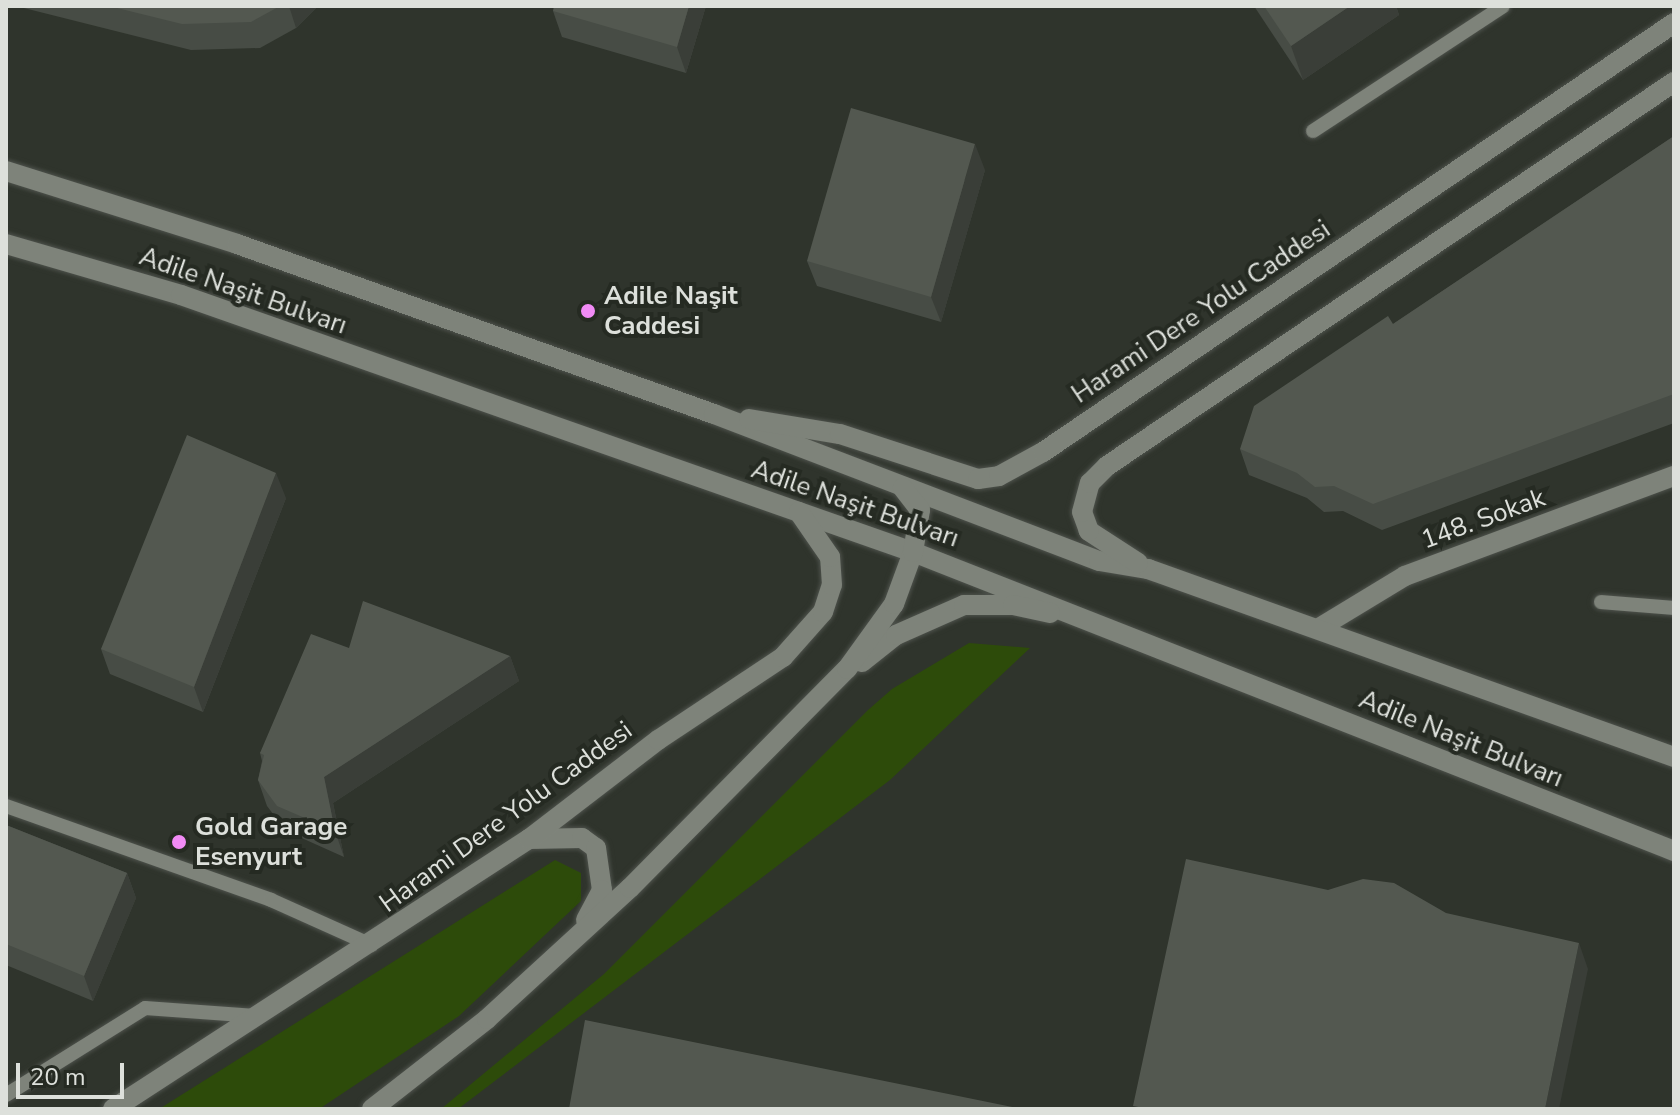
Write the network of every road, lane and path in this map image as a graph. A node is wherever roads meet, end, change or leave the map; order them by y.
1 (1503, 6) edge
2 (1674, 23) edge
3 (1674, 82) edge
4 (1313, 131) dead end
5 (6, 171) edge
6 (6, 244) edge
7 (714, 414) junction
8 (1674, 476) edge
9 (900, 485) junction
10 (799, 512) junction
11 (913, 552) junction
12 (1148, 569) junction
13 (1601, 602) dead end
14 (1674, 608) edge
15 (1319, 628) junction
16 (1122, 630) junction
17 (833, 683) junction
18 (1674, 757) edge
19 (6, 806) edge
20 (529, 839) junction
21 (1674, 851) edge
22 (581, 930) junction
23 (371, 945) junction
24 (260, 1017) junction
25 (6, 1095) edge
26 (113, 1109) edge
27 (372, 1109) edge

1 - 4 lane
2 - 7 main road, Harami Dere Yolu Caddesi
3 - 12 main road
5 - 7 main road, Adile Naşit Bulvarı
6 - 10 main road, Adile Naşit Bulvarı
7 - 9 main road, Adile Naşit Bulvarı
8 - 15 main road, 148. Sokak
9 - 11 main road
9 - 12 main road, Adile Naşit Bulvarı
10 - 11 main road, Adile Naşit Bulvarı
10 - 20 main road, Harami Dere Yolu Caddesi
11 - 16 main road, Adile Naşit Bulvarı
11 - 17 main road
12 - 15 main road, Adile Naşit Bulvarı
13 - 14 lane
15 - 18 main road, Adile Naşit Bulvarı
16 - 17 main road
16 - 21 main road, Adile Naşit Bulvarı
17 - 22 main road
19 - 23 lane
20 - 22 main road
20 - 23 main road, Harami Dere Yolu Caddesi
22 - 27 main road
23 - 24 main road, Harami Dere Yolu Caddesi
24 - 25 lane
24 - 26 main road, Harami Dere Yolu Caddesi

